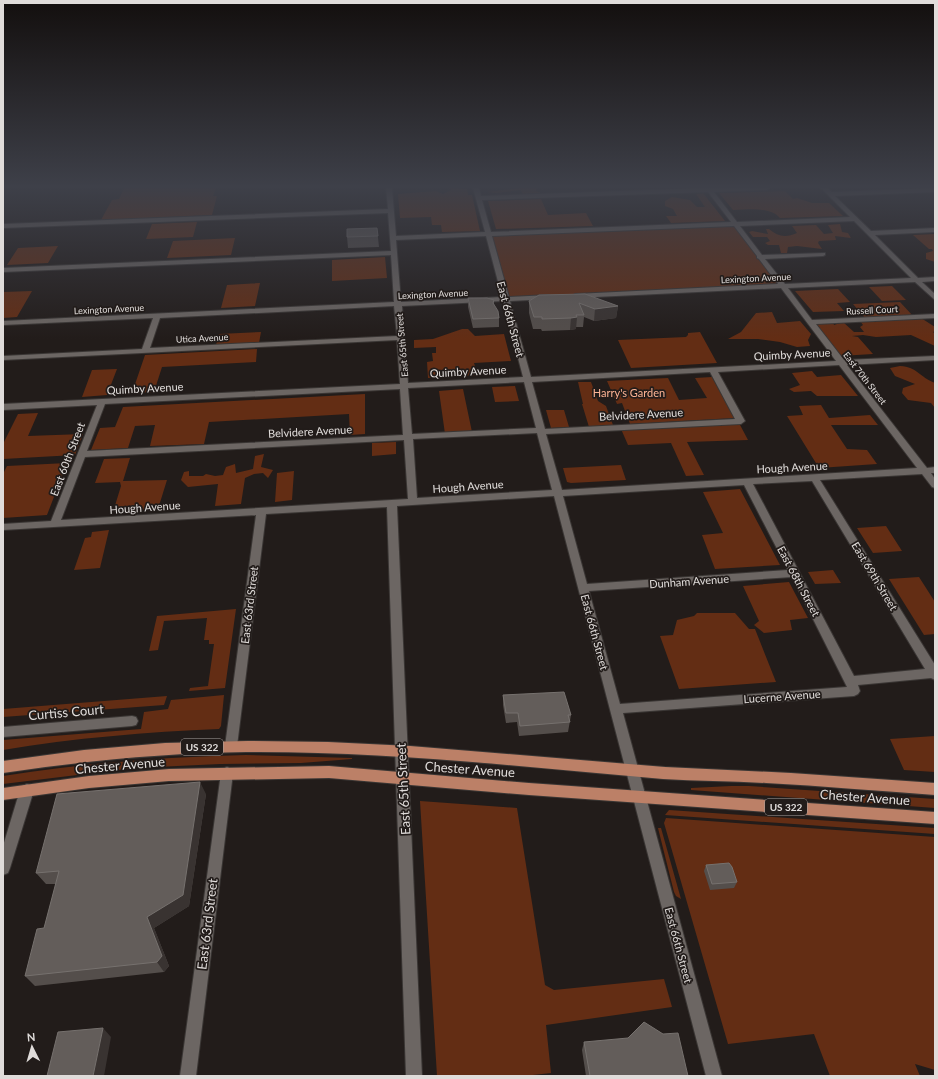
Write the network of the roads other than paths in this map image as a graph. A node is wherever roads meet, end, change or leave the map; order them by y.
1 (393, 238) edge
2 (489, 238) edge
3 (746, 238) edge
4 (874, 238) edge
5 (394, 253) junction
6 (823, 254) dead end
7 (759, 256) junction
8 (3, 270) edge
9 (935, 279) edge
10 (916, 280) junction
11 (783, 286) junction
12 (560, 296) edge
13 (568, 296) edge
14 (935, 298) edge
15 (506, 299) junction
16 (398, 304) junction
17 (157, 316) junction
18 (935, 316) edge
19 (810, 322) junction
20 (3, 323) edge
21 (401, 338) junction
22 (145, 351) junction
23 (3, 358) edge
24 (935, 358) edge
25 (841, 362) junction
26 (712, 369) junction
27 (527, 379) junction
28 (406, 385) junction
29 (102, 402) junction
30 (3, 406) edge
31 (541, 431) junction
32 (409, 438) junction
33 (81, 454) junction
34 (935, 470) edge
35 (924, 471) junction
36 (814, 477) junction
37 (747, 481) junction
38 (935, 485) edge
39 (558, 492) junction
40 (413, 502) junction
41 (392, 503) junction
42 (261, 512) junction
43 (54, 525) junction
44 (3, 527) edge
45 (794, 573) junction
46 (583, 588) junction
47 (934, 674) edge
48 (851, 681) junction
49 (615, 709) junction
50 (132, 721) dead end
51 (3, 732) edge
52 (231, 746) junction
53 (402, 752) junction
54 (3, 767) edge
55 (631, 770) junction
56 (227, 773) junction
57 (404, 779) junction
58 (935, 789) edge
59 (27, 790) junction
60 (3, 794) edge
61 (638, 796) junction
62 (935, 818) edge
63 (3, 868) edge
64 (188, 1076) edge
65 (414, 1076) edge
66 (714, 1076) edge

1 - 5 street, East 65th Street
2 - 15 street, East 66th Street
3 - 7 street, East 70th Street
4 - 10 street
5 - 8 street
5 - 16 street, East 65th Street
6 - 7 street
7 - 11 street, East 70th Street
9 - 10 street, Lexington Avenue
10 - 11 street, Lexington Avenue
10 - 14 street
11 - 13 street, Lexington Avenue
11 - 19 street, East 70th Street
12 - 15 street, Lexington Avenue
15 - 16 street, Lexington Avenue
15 - 27 street, East 66th Street
16 - 17 street, Lexington Avenue
16 - 21 street, East 65th Street
17 - 20 street, Lexington Avenue
17 - 22 street
18 - 19 street, Russell Court
19 - 25 street, East 70th Street
21 - 22 street, Utica Avenue
21 - 28 street, East 65th Street
22 - 23 street, Utica Avenue
24 - 25 street, Quimby Avenue
25 - 26 street, Quimby Avenue
25 - 35 street, East 70th Street
26 - 27 street, Quimby Avenue
26 - 31 street, Belvidere Avenue
27 - 28 street, Quimby Avenue
27 - 31 street, East 66th Street
28 - 29 street, Quimby Avenue
28 - 32 street, East 65th Street
29 - 30 street, Quimby Avenue
29 - 33 street, East 60th Street
31 - 32 street, Belvidere Avenue
31 - 39 street, East 66th Street
32 - 33 street, Belvidere Avenue
32 - 40 street, East 65th Street
33 - 43 street, East 60th Street
34 - 35 street, Hough Avenue
35 - 36 street, Hough Avenue
35 - 38 street, East 70th Street
36 - 37 street, Hough Avenue
36 - 47 street, East 69th Street
37 - 39 street, Hough Avenue
37 - 45 street, East 68th Street
39 - 40 street, Hough Avenue
39 - 46 street, East 66th Street
40 - 41 street, Hough Avenue
41 - 42 street, Hough Avenue
41 - 53 street, East 65th Street
42 - 43 street, Hough Avenue
42 - 52 street, East 63rd Street
43 - 44 street, Hough Avenue
45 - 46 street, Dunham Avenue
45 - 48 street, East 68th Street
46 - 49 street, East 66th Street
47 - 48 street
48 - 49 street, Lucerne Avenue
49 - 55 street, East 66th Street
50 - 51 street, Curtiss Court
52 - 53 main road, Chester Avenue / US 322
52 - 54 main road, Chester Avenue / US 322
53 - 55 main road, Chester Avenue / US 322
53 - 57 street, East 65th Street
55 - 58 main road, Chester Avenue / US 322
55 - 61 street, East 66th Street
56 - 57 main road, Chester Avenue / US 322
56 - 59 main road, Chester Avenue / US 322
56 - 64 street, East 63rd Street
57 - 61 main road, Chester Avenue / US 322
57 - 65 street, East 65th Street
59 - 60 main road, Chester Avenue / US 322
59 - 63 street
61 - 62 main road, Chester Avenue / US 322
61 - 66 street, East 66th Street

